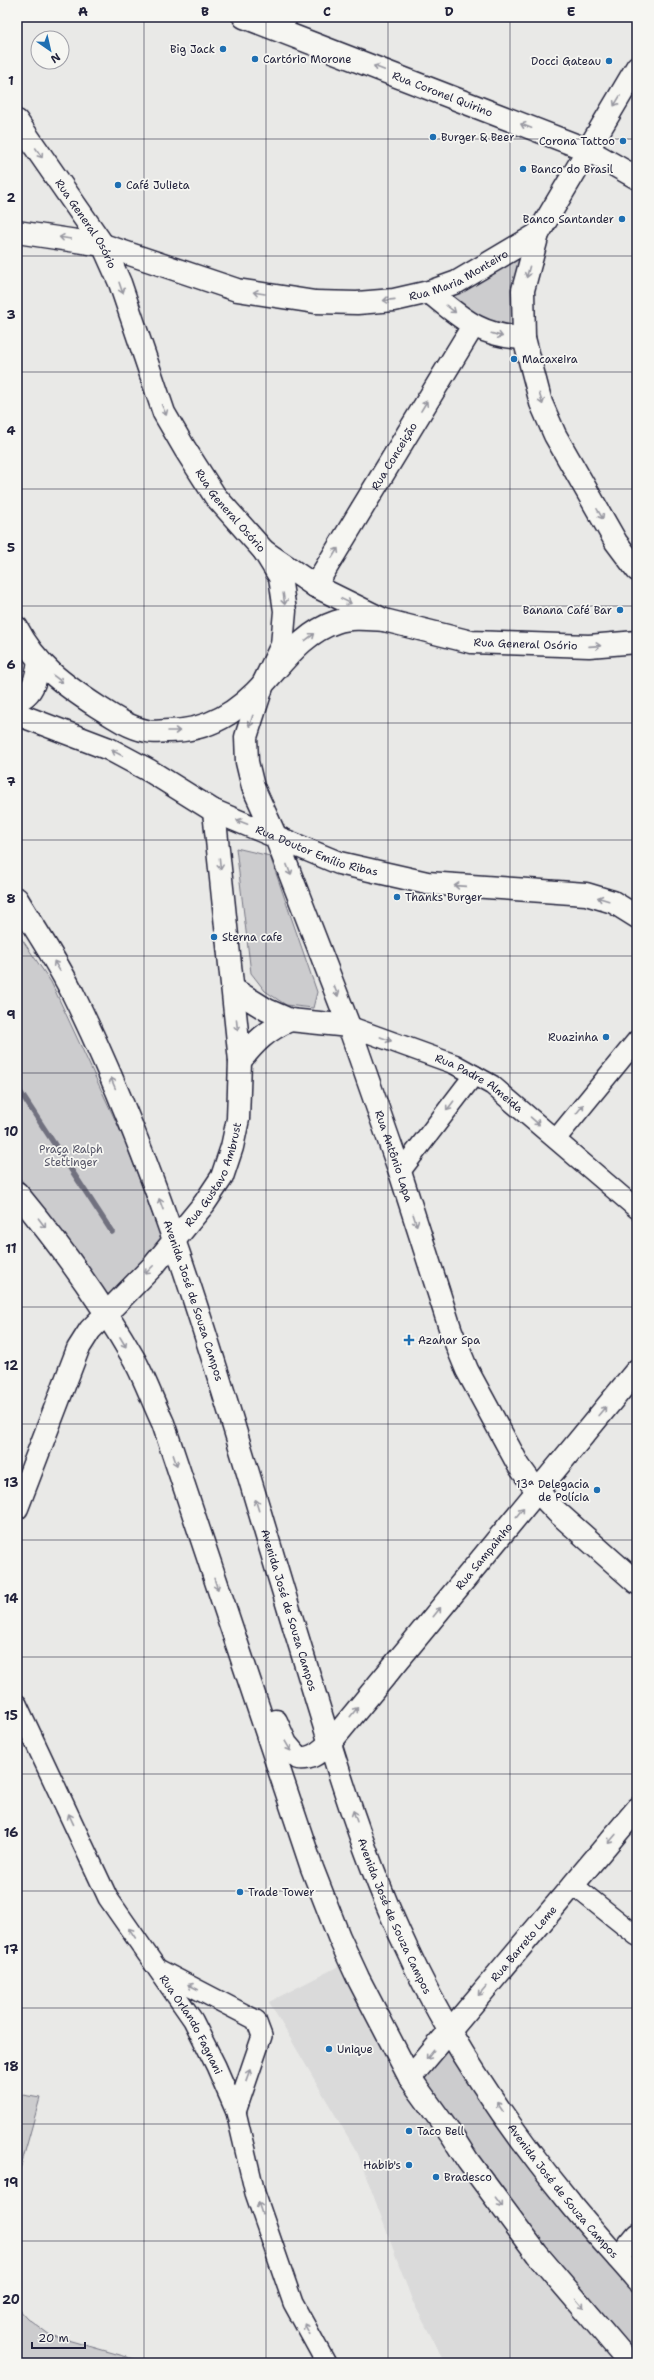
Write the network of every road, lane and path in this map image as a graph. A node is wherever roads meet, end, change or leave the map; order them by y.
1 (244, 17) edge
2 (282, 23) edge
3 (637, 67) edge
4 (17, 121) edge
5 (588, 150) junction
6 (637, 178) edge
7 (17, 232) edge
8 (538, 234) junction
9 (103, 245) junction
10 (429, 292) junction
11 (472, 326) junction
12 (524, 338) junction
13 (264, 551) junction
14 (637, 570) edge
15 (315, 586) junction
16 (384, 620) junction
17 (17, 628) edge
18 (637, 642) edge
19 (39, 660) junction
20 (263, 684) junction
21 (17, 700) edge
22 (17, 714) edge
23 (147, 732) junction
24 (150, 771) junction
25 (214, 811) junction
26 (275, 835) junction
27 (17, 899) edge
28 (637, 916) edge
29 (233, 989) junction
30 (290, 1020) junction
31 (349, 1026) junction
32 (637, 1040) edge
33 (240, 1061) junction
34 (474, 1075) junction
35 (556, 1139) junction
36 (400, 1172) junction
37 (17, 1193) edge
38 (637, 1209) edge
39 (175, 1241) junction
40 (106, 1312) junction
41 (637, 1370) edge
42 (537, 1491) junction
43 (17, 1508) edge
44 (637, 1583) edge
45 (230, 1622) junction
46 (17, 1704) edge
47 (330, 1742) junction
48 (637, 1809) edge
49 (573, 1885) junction
50 (637, 1936) edge
51 (154, 1966) junction
52 (449, 2031) junction
53 (410, 2078) junction
54 (236, 2112) junction
55 (637, 2235) edge
56 (618, 2258) junction
57 (637, 2280) edge
58 (326, 2363) edge
59 (630, 2363) edge

1 - 2 main road, Rua Coronel Quirino
5 -> 2 main road, Rua Coronel Quirino
3 -> 5 main road
4 -> 9 main road, Rua General Osório
5 - 6 main road, Rua Coronel Quirino
5 - 8 main road
9 -> 7 main road, Rua Maria Monteiro
8 - 10 main road, Rua Maria Monteiro
8 -> 12 main road
10 -> 9 main road, Rua Maria Monteiro
9 -> 13 main road, Rua General Osório
10 -> 11 main road
11 -> 12 main road
15 -> 11 main road, Rua Conceição
12 -> 14 main road
13 - 15 main road, Rua General Osório
13 -> 20 main road
15 -> 16 main road, Rua General Osório
16 -> 18 main road, Rua General Osório
20 -> 16 main road
17 - 19 main road
19 - 21 main road
19 -> 23 main road
23 -> 20 main road
20 -> 26 main road, Rua Antônio Lapa
24 -> 22 main road, Rua Doutor Emílio Ribas
23 - 24 main road
24 - 25 main road, Rua Doutor Emílio Ribas
26 -> 25 main road, Rua Doutor Emílio Ribas
25 -> 29 main road, Rua Gustavo Ambrust
28 -> 26 main road, Rua Doutor Emílio Ribas
26 -> 31 main road, Rua Antônio Lapa
39 -> 27 main road, Avenida José de Souza Campos
29 - 30 main road
29 -> 33 main road, Rua Gustavo Ambrust
30 - 31 main road, Rua Padre Almeida
30 - 33 main road
31 -> 34 street, Rua Padre Almeida
31 - 36 main road, Rua Antônio Lapa
35 -> 32 street
33 - 39 main road, Rua Gustavo Ambrust
34 -> 35 street, Rua Padre Almeida
34 -> 36 street
35 - 38 street, Rua Padre Almeida
36 -> 42 main road, Rua Antônio Lapa
37 -> 40 main road
39 -> 40 main road, Rua Gustavo Ambrust
47 -> 39 main road, Avenida José de Souza Campos
40 - 43 main road, Rua Gustavo Ambrust
40 -> 45 main road
42 -> 41 main road, Rua Sampainho
42 - 44 main road, Rua Antônio Lapa
47 -> 42 main road, Rua Sampainho
45 -> 47 main road, Rua Sampainho
45 - 53 main road
51 -> 46 street, Rua Orlando Fagnani
52 -> 47 main road, Avenida José de Souza Campos
48 -> 49 main road, Rua Barreto Leme
49 - 50 street
49 -> 52 main road, Rua Barreto Leme
51 - 54 street, Rua Orlando Fagnani
54 -> 51 street
52 -> 53 main road, Rua Barreto Leme
56 -> 52 main road, Avenida José de Souza Campos
53 -> 59 main road
58 -> 54 street, Rua Orlando Fagnani
55 - 56 main road
56 - 57 main road, Avenida José de Souza Campos

